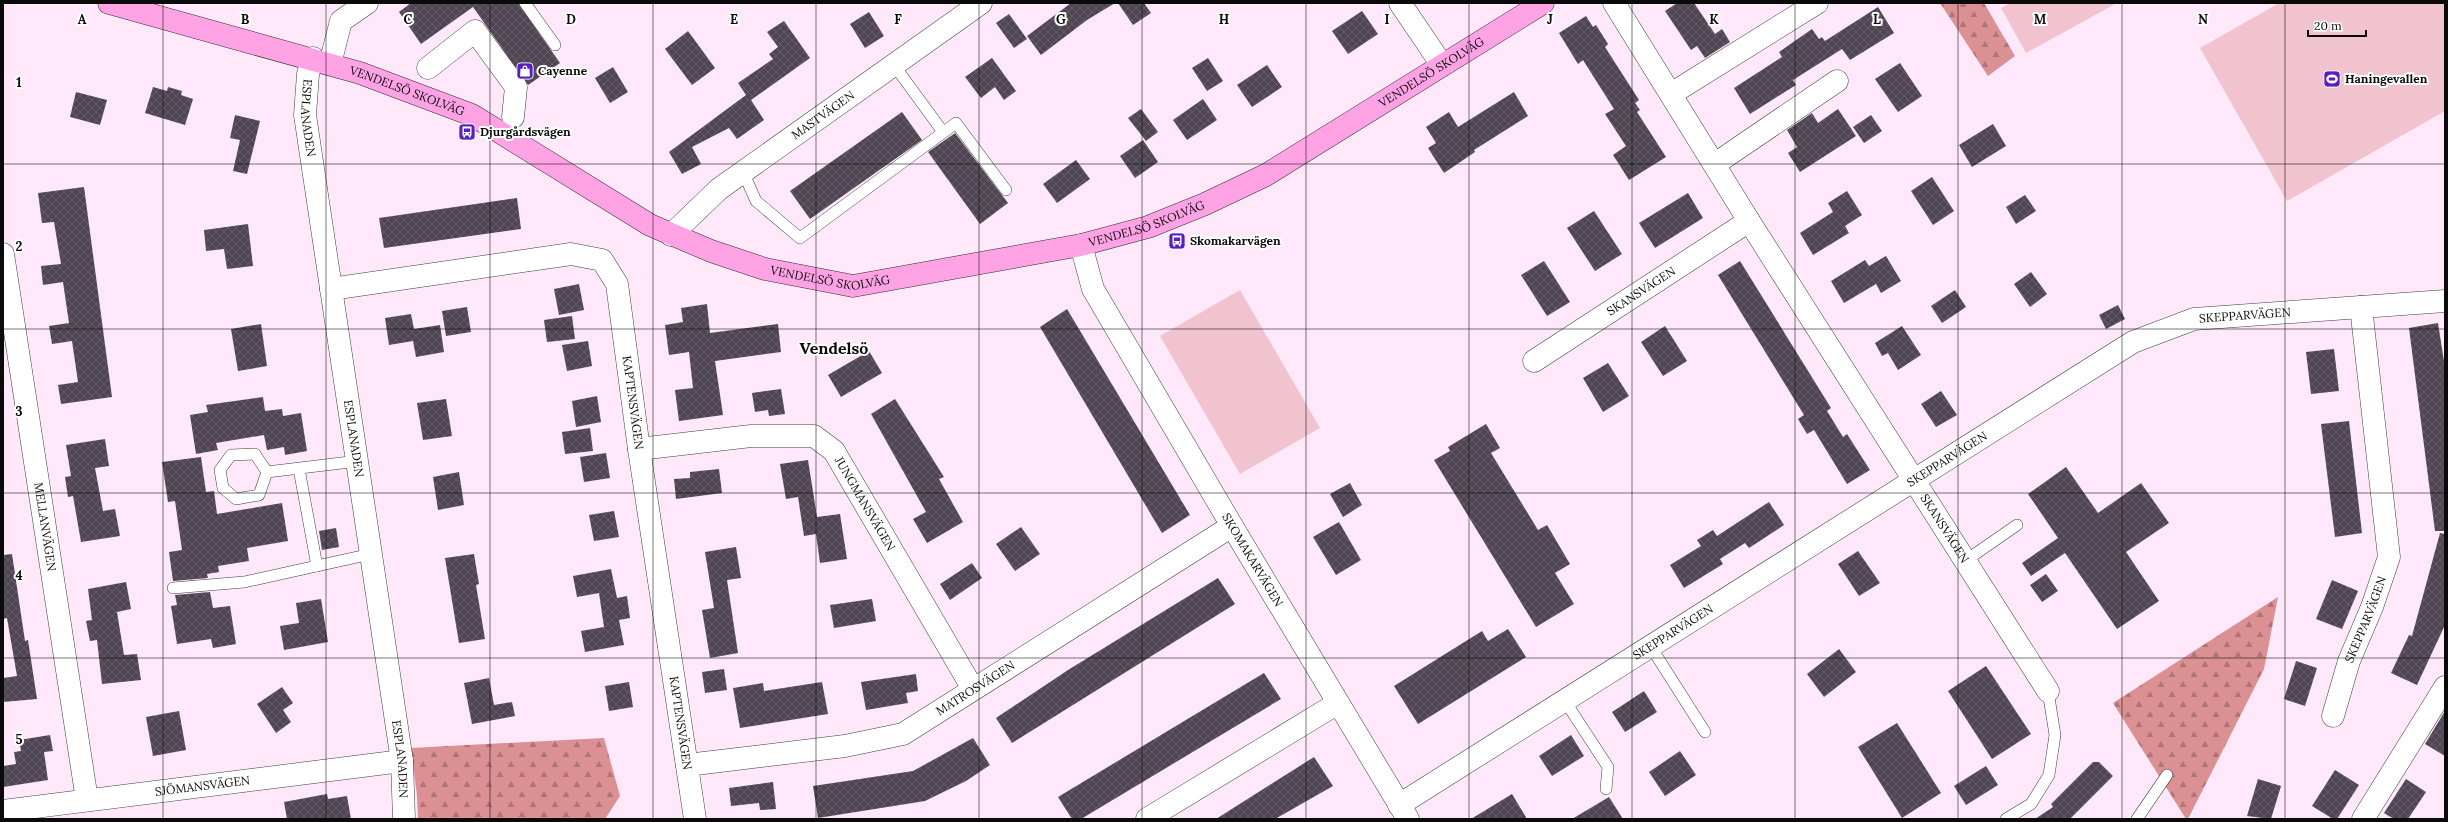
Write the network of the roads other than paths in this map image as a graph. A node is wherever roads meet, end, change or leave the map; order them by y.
1 (109, 3) edge
2 (367, 3) edge
3 (525, 3) edge
4 (981, 3) edge
5 (1400, 3) edge
6 (1543, 3) edge
7 (1614, 3) edge
8 (1817, 3) edge
9 (555, 45) dead end
10 (1437, 57) junction
11 (321, 61) junction
12 (894, 65) junction
13 (428, 68) dead end
14 (1837, 81) dead end
15 (1671, 94) junction
16 (513, 117) dead end
17 (943, 132) junction
18 (1715, 164) junction
19 (744, 174) junction
20 (1006, 190) dead end
21 (1749, 221) junction
22 (671, 235) junction
23 (1081, 245) junction
24 (3, 254) edge
25 (331, 289) junction
26 (2445, 301) edge
27 (2361, 307) junction
28 (1534, 361) dead end
29 (639, 449) junction
30 (358, 461) junction
31 (299, 469) junction
32 (267, 472) junction
33 (1914, 481) junction
34 (2017, 525) dead end
35 (1232, 526) junction
36 (372, 554) junction
37 (1965, 561) junction
38 (317, 566) junction
39 (173, 588) dead end
40 (1651, 647) junction
41 (2445, 687) edge
42 (973, 689) junction
43 (2048, 691) joint
44 (1565, 701) junction
45 (1338, 703) junction
46 (2333, 716) dead end
47 (1705, 732) dead end
48 (402, 761) junction
49 (687, 765) junction
50 (2167, 775) dead end
51 (1606, 789) dead end
52 (87, 800) junction
53 (3, 811) edge
54 (1404, 812) edge
55 (404, 819) edge
56 (695, 819) edge
57 (1147, 819) edge
58 (2006, 819) edge
59 (2137, 819) edge
60 (2363, 819) edge

1 - 11 street, VENDELSÖ SKOLVÄG
2 - 11 street
3 - 9 lane
4 - 12 street, MASTVÄGEN
5 - 10 street
6 - 10 street, VENDELSÖ SKOLVÄG
7 - 15 street, SKANSVÄGEN
8 - 15 street
10 - 23 street, VENDELSÖ SKOLVÄG
11 - 22 street, VENDELSÖ SKOLVÄG
11 - 25 street, ESPLANADEN
12 - 17 lane
12 - 19 street, MASTVÄGEN
13 - 16 street
14 - 18 street
15 - 18 street, SKANSVÄGEN
17 - 19 lane
17 - 20 lane
18 - 21 street, SKANSVÄGEN
19 - 22 street, MASTVÄGEN
21 - 28 street, SKANSVÄGEN
21 - 33 street, SKANSVÄGEN
22 - 23 street, VENDELSÖ SKOLVÄG
23 - 35 street, SKOMAKARVÄGEN
24 - 52 street, MELLANVÄGEN
25 - 29 street, KAPTENSVÄGEN
25 - 30 street, ESPLANADEN
26 - 27 street, SKEPPARVÄGEN
27 - 33 street, SKEPPARVÄGEN
27 - 46 street, SKEPPARVÄGEN
29 - 42 street, JUNGMANSVÄGEN
29 - 49 street, KAPTENSVÄGEN
30 - 31 lane
30 - 36 street, ESPLANADEN
31 - 32 lane
31 - 38 lane
32 - 32 lane
33 - 37 street, SKANSVÄGEN
33 - 40 street, SKEPPARVÄGEN
34 - 37 lane
35 - 42 street, MATROSVÄGEN
35 - 45 street, SKOMAKARVÄGEN
36 - 38 lane
36 - 48 street, ESPLANADEN
37 - 43 street, SKANSVÄGEN
38 - 39 lane
40 - 44 street, SKEPPARVÄGEN
40 - 47 lane
41 - 60 street
42 - 49 street, MATROSVÄGEN
43 - 58 lane, SKANSVÄGEN
44 - 51 lane
44 - 54 street, SKEPPARVÄGEN
45 - 54 street, SKOMAKARVÄGEN
45 - 57 street
48 - 52 street, SJÖMANSVÄGEN
48 - 55 street, ESPLANADEN
49 - 56 street, KAPTENSVÄGEN
50 - 59 lane
52 - 53 street, SJÖMANSVÄGEN

